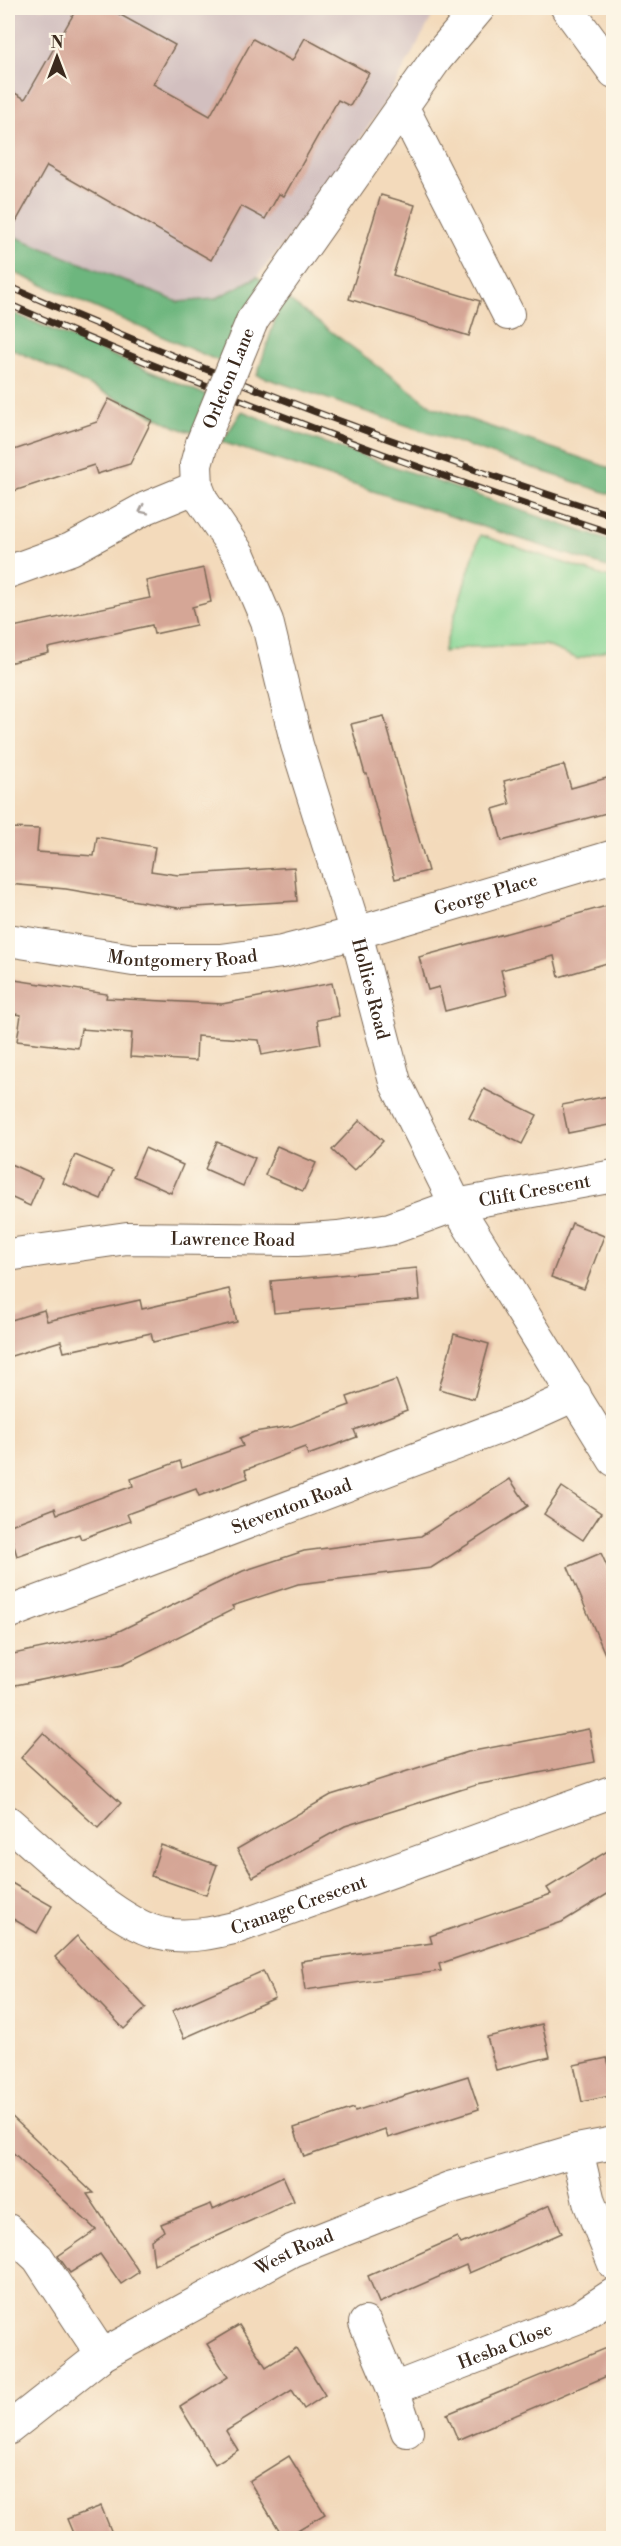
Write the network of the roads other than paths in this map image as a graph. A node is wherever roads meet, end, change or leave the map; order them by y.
1 (479, 8) edge
2 (567, 8) edge
3 (614, 72) edge
4 (403, 108) junction
5 (508, 314) dead end
6 (197, 487) junction
7 (8, 572) edge
8 (614, 856) edge
9 (356, 933) junction
10 (8, 940) edge
11 (614, 1176) edge
12 (456, 1205) junction
13 (8, 1255) edge
14 (575, 1395) junction
15 (614, 1460) edge
16 (8, 1613) edge
17 (614, 1791) edge
18 (8, 1822) edge
19 (614, 2144) edge
20 (577, 2150) junction
21 (8, 2230) edge
22 (614, 2264) edge
23 (614, 2294) edge
24 (365, 2323) dead end
25 (102, 2355) junction
26 (393, 2389) junction
27 (8, 2429) edge
28 (407, 2431) dead end

1 - 4 street, Orleton Lane
2 - 3 street
4 - 5 street
4 - 6 street, Orleton Lane, bridge
6 -> 7 street
6 - 9 street, Hollies Road
8 - 9 street, George Place
9 - 10 street, Montgomery Road
9 - 12 street, Hollies Road
11 - 12 street, Clift Crescent
12 - 13 street, Lawrence Road
12 - 14 street, Hollies Road
14 - 15 street, Hollies Road
14 - 16 street, Steventon Road
17 - 18 street, Cranage Crescent
19 - 20 street, West Road
20 - 22 street
20 - 25 street, West Road
21 - 25 street
23 - 26 street, Hesba Close
24 - 26 street
25 - 27 street, West Road
26 - 28 street

